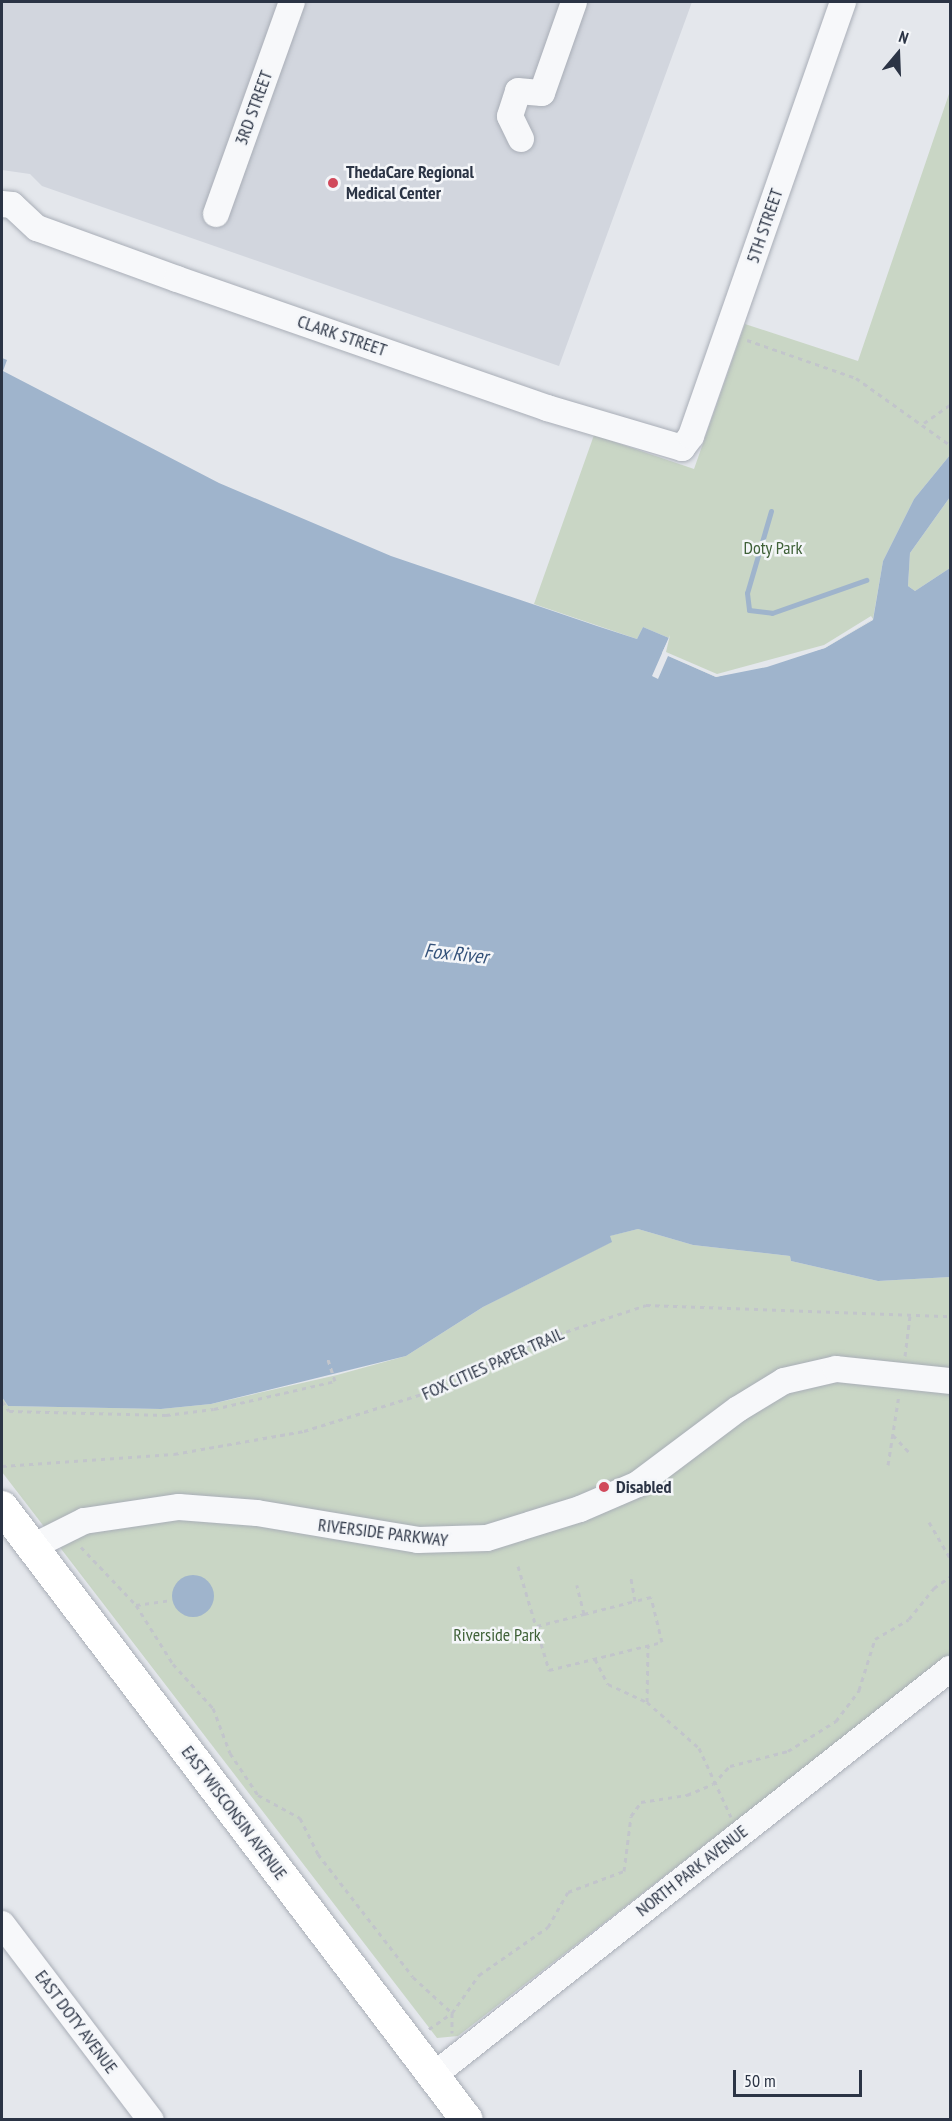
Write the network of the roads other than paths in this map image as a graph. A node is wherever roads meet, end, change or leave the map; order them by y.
1 (292, 2) edge
2 (574, 2) edge
3 (843, 2) edge
4 (521, 139) dead end
5 (7, 205) edge
6 (216, 214) dead end
7 (682, 448) joint
8 (951, 1381) edge
9 (2, 1507) edge
10 (32, 1547) junction
11 (951, 1669) edge
12 (2, 1924) edge
13 (434, 2075) junction
14 (151, 2120) edge
15 (467, 2120) edge

1 - 6 street, 3RD STREET
2 - 4 street
3 - 7 street, 5TH STREET
5 - 7 street, CLARK STREET
8 - 10 street, RIVERSIDE PARKWAY
9 - 10 main road, EAST WISCONSIN AVENUE
10 - 13 main road, EAST WISCONSIN AVENUE
11 - 13 street, NORTH PARK AVENUE
12 - 14 street, EAST DOTY AVENUE
13 - 15 main road, EAST WISCONSIN AVENUE

